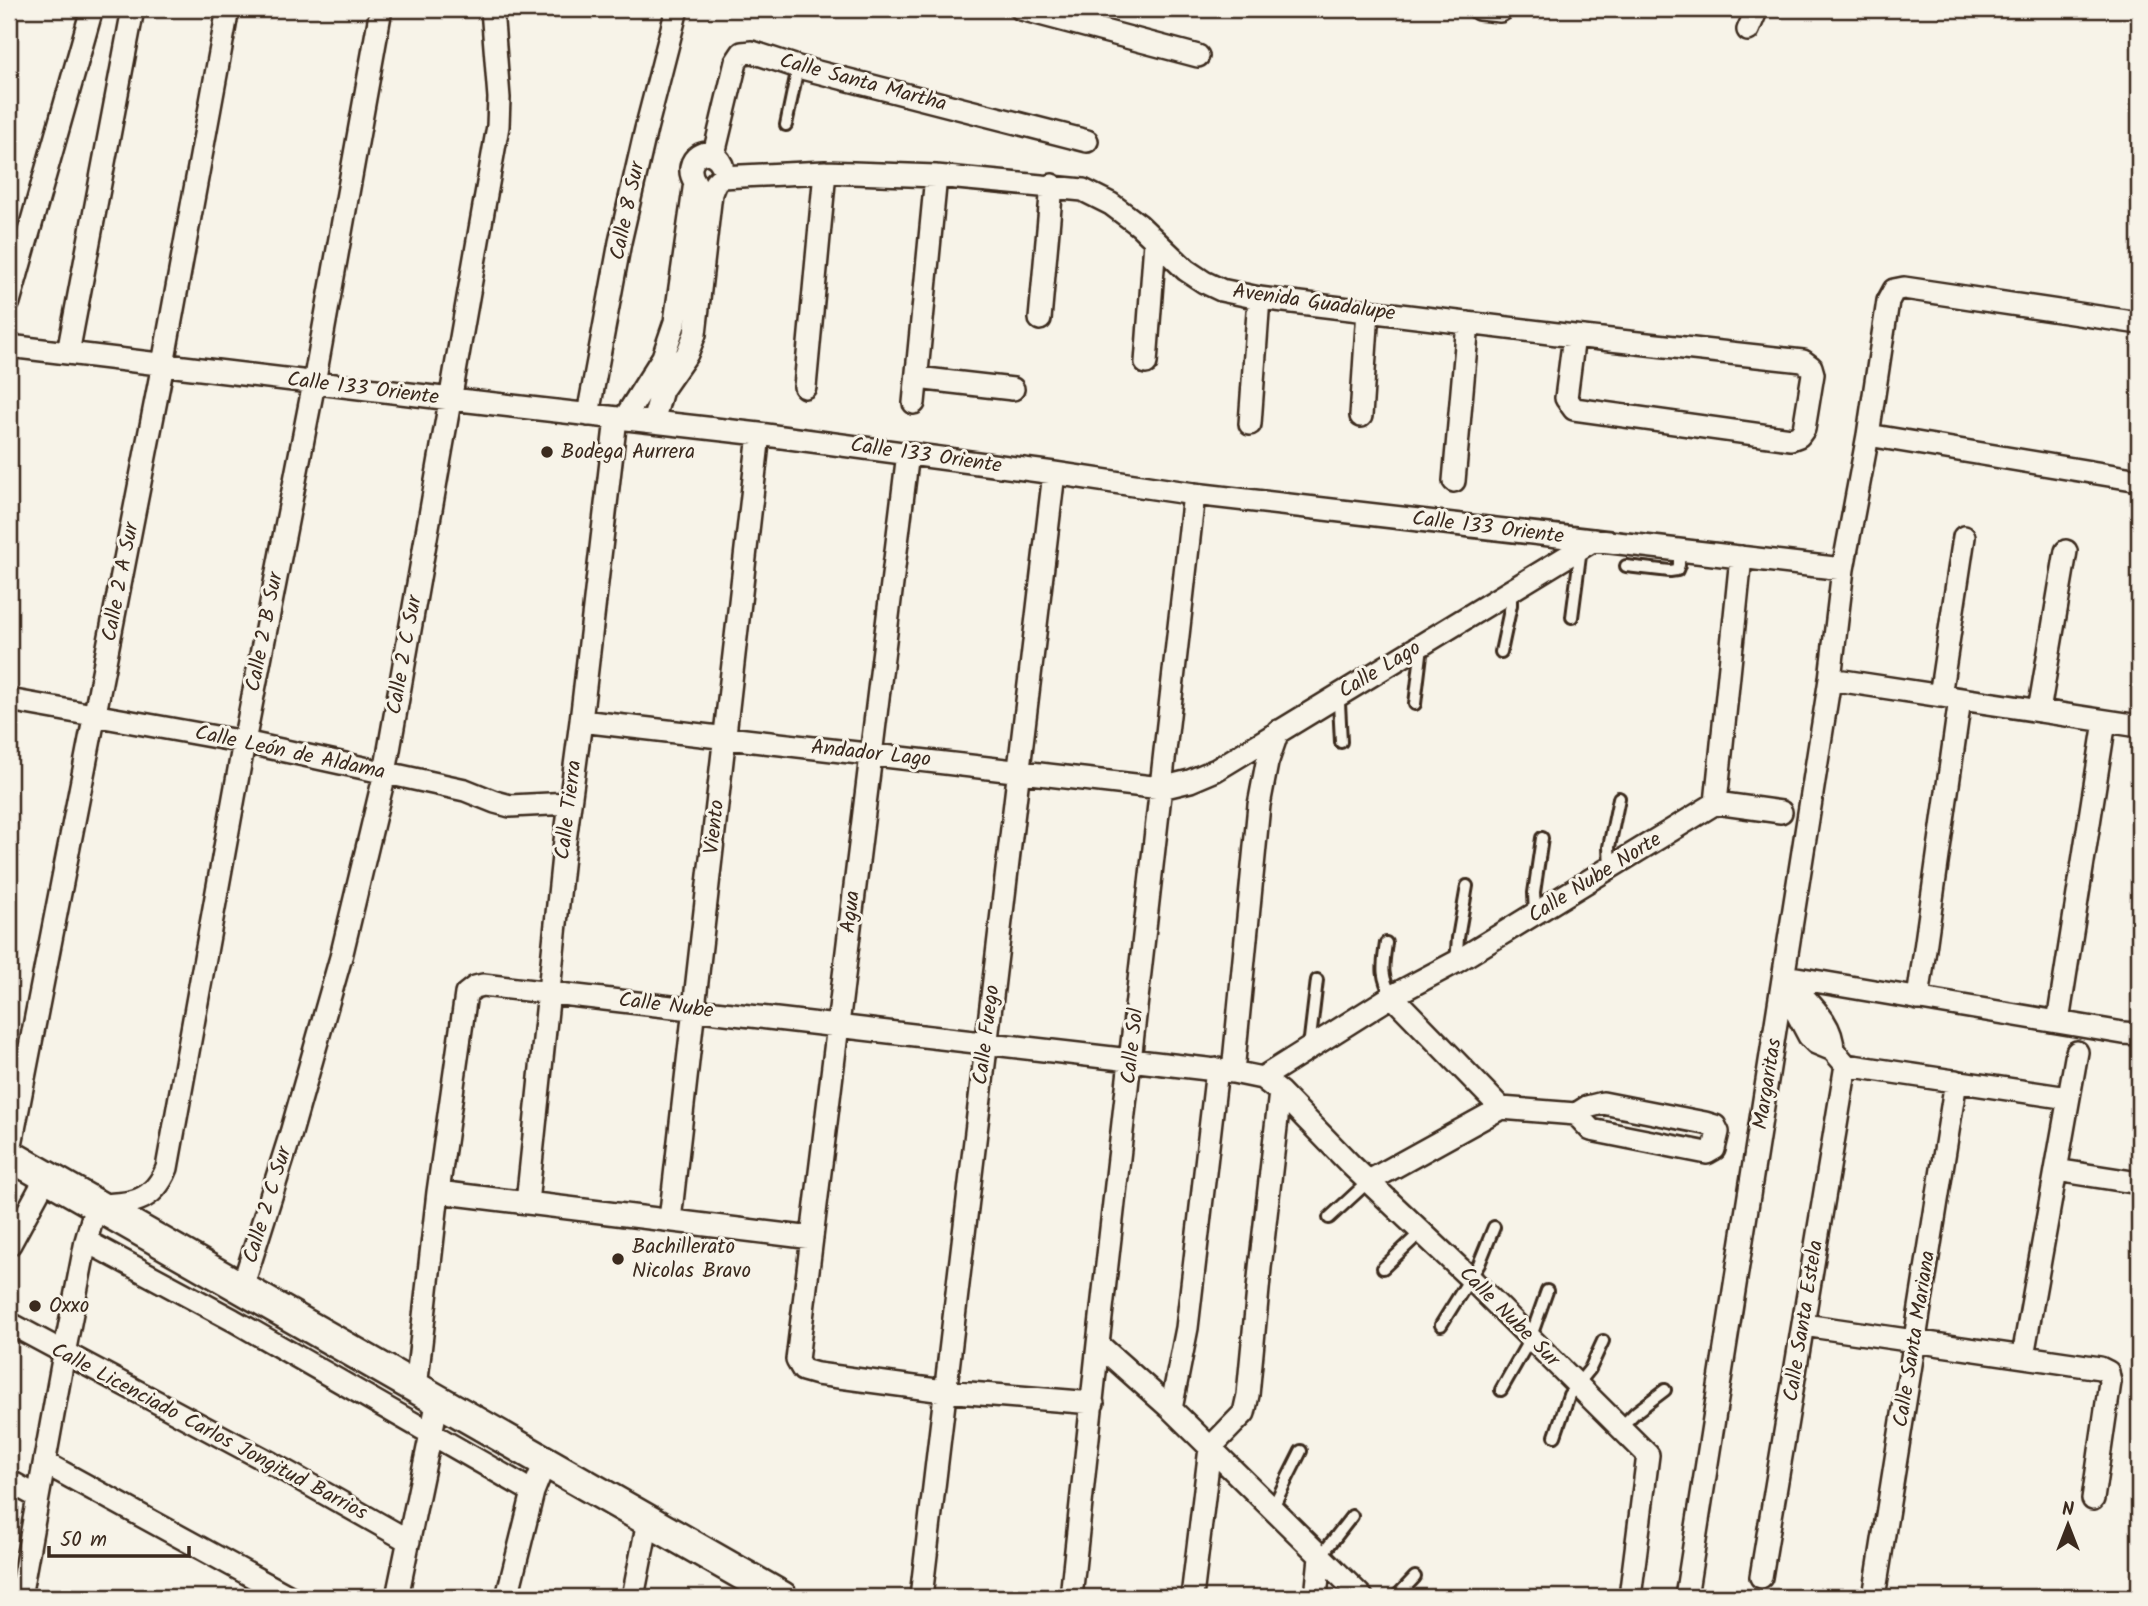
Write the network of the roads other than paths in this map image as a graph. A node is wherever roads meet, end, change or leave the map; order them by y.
1 (92, 9) edge
2 (133, 9) edge
3 (229, 9) edge
4 (380, 9) edge
5 (492, 9) edge
6 (677, 9) edge
7 (1021, 9) edge
8 (1479, 9) edge
9 (1503, 9) edge
10 (1757, 9) edge
11 (1082, 16) edge
12 (1748, 30) dead end
13 (1198, 56) dead end
14 (798, 67) junction
15 (786, 125) dead end
16 (1087, 141) dead end
17 (708, 154) junction
18 (825, 172) junction
19 (936, 176) junction
20 (721, 177) junction
21 (1052, 185) junction
22 (1155, 242) junction
23 (1259, 298) junction
24 (9, 302) edge
25 (1368, 310) junction
26 (1040, 319) dead end
27 (1468, 323) junction
28 (2139, 323) edge
29 (1574, 337) junction
30 (9, 346) edge
31 (677, 350) junction
32 (68, 353) junction
33 (1146, 363) dead end
34 (163, 364) junction
35 (917, 378) junction
36 (314, 383) junction
37 (805, 387) dead end
38 (1013, 389) dead end
39 (452, 399) junction
40 (914, 403) dead end
41 (588, 415) junction
42 (1361, 416) dead end
43 (620, 418) junction
44 (653, 422) junction
45 (1250, 424) dead end
46 (759, 434) junction
47 (1868, 435) junction
48 (908, 453) junction
49 (1054, 473) junction
50 (2139, 480) edge
51 (1454, 481) dead end
52 (1194, 494) junction
53 (1964, 537) dead end
54 (1587, 544) junction
55 (1679, 550) junction
56 (2066, 551) dead end
57 (1741, 557) junction
58 (1626, 566) dead end
59 (1843, 569) junction
60 (1511, 590) junction
61 (1572, 617) dead end
62 (1423, 644) junction
63 (1501, 652) dead end
64 (1830, 679) junction
65 (1336, 696) junction
66 (1950, 697) junction
67 (9, 700) edge
68 (1415, 704) dead end
69 (2039, 711) junction
70 (94, 715) junction
71 (581, 720) junction
72 (2105, 720) junction
73 (2139, 726) edge
74 (1278, 731) junction
75 (724, 737) junction
76 (1341, 742) dead end
77 (244, 743) junction
78 (870, 754) junction
79 (1018, 770) junction
80 (384, 773) junction
81 (1161, 788) junction
82 (1619, 798) dead end
83 (570, 803) junction
84 (1716, 803) junction
85 (1782, 812) dead end
86 (1542, 838) dead end
87 (1610, 869) junction
88 (1467, 886) dead end
89 (1535, 915) junction
90 (1386, 943) dead end
91 (1456, 962) junction
92 (1317, 980) dead end
93 (1784, 982) junction
94 (548, 992) junction
95 (1392, 996) junction
96 (1918, 999) junction
97 (694, 1009) junction
98 (2058, 1022) junction
99 (838, 1026) junction
100 (2139, 1034) edge
101 (986, 1043) junction
102 (1308, 1049) junction
103 (2077, 1052) dead end
104 (1840, 1058) junction
105 (1131, 1060) junction
106 (1225, 1071) junction
107 (1262, 1078) junction
108 (1956, 1081) junction
109 (1280, 1092) junction
110 (2068, 1098) junction
111 (1501, 1108) junction
112 (1576, 1114) junction
113 (9, 1155) edge
114 (2056, 1170) junction
115 (47, 1176) junction
116 (1369, 1181) junction
117 (2139, 1183) edge
118 (438, 1192) junction
119 (527, 1203) junction
120 (96, 1205) junction
121 (1329, 1218) dead end
122 (670, 1220) junction
123 (1494, 1227) dead end
124 (1422, 1231) junction
125 (812, 1238) junction
126 (86, 1241) junction
127 (10, 1244) edge
128 (1383, 1268) dead end
129 (1470, 1278) junction
130 (242, 1288) junction
131 (1547, 1291) dead end
132 (9, 1323) edge
133 (1441, 1325) dead end
134 (1804, 1325) junction
135 (1530, 1339) junction
136 (1603, 1341) dead end
137 (1915, 1341) junction
138 (1098, 1344) junction
139 (64, 1354) junction
140 (2023, 1356) junction
141 (1577, 1384) junction
142 (1501, 1390) dead end
143 (1665, 1390) dead end
144 (944, 1391) junction
145 (427, 1394) junction
146 (1093, 1403) junction
147 (1171, 1409) junction
148 (1620, 1428) junction
149 (431, 1434) junction
150 (1555, 1436) dead end
151 (1210, 1448) junction
152 (1301, 1451) dead end
153 (545, 1462) junction
154 (45, 1463) junction
155 (9, 1481) edge
156 (533, 1492) junction
157 (38, 1497) junction
158 (2092, 1499) dead end
159 (1272, 1509) junction
160 (1352, 1516) dead end
161 (648, 1521) junction
162 (409, 1541) junction
163 (1320, 1557) junction
164 (1415, 1577) dead end
165 (1761, 1577) dead end
166 (20, 1597) edge
167 (290, 1597) edge
168 (397, 1597) edge
169 (507, 1597) edge
170 (633, 1597) edge
171 (782, 1597) edge
172 (921, 1597) edge
173 (1071, 1597) edge
174 (1192, 1597) edge
175 (1316, 1597) edge
176 (1362, 1597) edge
177 (1396, 1597) edge
178 (1630, 1597) edge
179 (1686, 1597) edge
180 (1874, 1597) edge

1 - 24 street
2 - 32 street
3 - 34 street, Calle 2 A Sur
4 - 36 street, Calle 2 B Sur
5 - 39 street, Calle 2 C Sur
6 - 41 street, Calle 8 Sur
7 - 11 street
8 - 9 street
10 - 12 street
11 - 13 street
14 - 15 lane
14 - 16 street, Calle Santa Martha
14 - 17 street, Calle Santa Martha
17 - 20 street
17 - 31 street
18 - 19 street, Avenida Guadalupe
18 - 20 street, Avenida Guadalupe
18 - 37 street
19 - 21 street, Avenida Guadalupe
19 - 35 street
20 - 31 street
21 - 22 street, Avenida Guadalupe
21 - 26 street
22 - 23 street, Avenida Guadalupe
22 - 33 street
23 - 25 street, Avenida Guadalupe
23 - 45 street
25 - 27 street, Avenida Guadalupe
25 - 42 street
27 - 29 street, Avenida Guadalupe
27 - 51 street
28 - 47 street, Margaritas
29 - 29 street, Avenida Guadalupe
30 - 32 street, Calle 133 Oriente
31 - 43 street
31 - 44 street
32 - 34 street, Calle 133 Oriente
34 - 36 street, Calle 133 Oriente
34 - 70 street, Calle 2 A Sur
35 - 38 street
35 - 40 street
36 - 39 street, Calle 133 Oriente
36 - 77 street, Calle 2 B Sur
39 - 41 street, Calle 133 Oriente
39 - 80 street, Calle 2 C Sur
41 - 43 street, Calle 133 Oriente
43 - 44 street, Calle 133 Oriente
43 - 71 street, Calle Tierra
44 - 46 street, Calle 133 Oriente
46 - 48 street, Calle 133 Oriente
46 - 75 street, Viento
47 - 50 street
47 - 59 street, Margaritas
48 - 49 street, Calle 133 Oriente
48 - 78 street, Agua
49 - 52 street, Calle 133 Oriente
49 - 79 street, Calle Fuego
52 - 54 street, Calle 133 Oriente
52 - 81 street, Calle Sol
53 - 66 street
54 - 55 street, Calle 133 Oriente
54 - 60 street, Calle Lago
54 - 61 lane
55 - 57 street, Calle 133 Oriente
55 - 58 lane
56 - 69 street
57 - 59 street, Calle 133 Oriente
57 - 84 street
59 - 64 street, Margaritas
60 - 62 street, Calle Lago
60 - 63 lane
62 - 65 street, Calle Lago
62 - 68 lane
64 - 66 street
64 - 93 street, Margaritas
65 - 74 street, Calle Lago
65 - 76 lane
66 - 69 street
66 - 96 street
67 - 70 street, Calle León de Aldama
69 - 72 street
70 - 77 street, Calle León de Aldama
70 - 113 street, Calle 2 A Sur
71 - 75 street, Andador Lago
71 - 83 street, Calle Tierra
72 - 73 street
72 - 98 street
74 - 81 street, Calle Lago
74 - 106 street
75 - 78 street, Andador Lago
75 - 97 street, Viento
77 - 80 street, Calle León de Aldama
77 - 120 street, Calle 2 B Sur
78 - 79 street, Andador Lago
78 - 99 street, Agua
79 - 81 street, Andador Lago
79 - 101 street, Calle Fuego
80 - 83 street, Calle León de Aldama
80 - 130 street, Calle 2 C Sur
81 - 105 street, Calle Sol
82 - 87 lane
83 - 94 street, Calle Tierra
84 - 85 street
84 - 87 street, Calle Nube Norte
86 - 89 lane
87 - 89 street, Calle Nube Norte
88 - 91 lane
89 - 91 street, Calle Nube Norte
90 - 95 lane
91 - 95 street, Calle Nube Norte
92 - 102 lane
93 - 96 street
93 - 104 street
93 - 179 street, Margaritas
94 - 97 street, Calle Nube
94 - 118 street, Calle Nube
94 - 119 street, Calle Tierra
95 - 102 street, Calle Nube Norte
95 - 111 street
96 - 98 street
97 - 99 street, Calle Nube
97 - 122 street, Viento
98 - 100 street
99 - 101 street, Calle Nube
99 - 125 street, Agua
101 - 105 street, Calle Nube
101 - 144 street, Calle Fuego
102 - 107 street, Calle Nube Norte
103 - 110 street
104 - 108 street
104 - 134 street, Calle Santa Estela
105 - 106 street, Calle Nube
105 - 138 street, Calle Sol
106 - 107 street, Calle Nube
106 - 147 street
107 - 109 street, Calle Nube Sur
108 - 110 street
108 - 137 street, Calle Santa Mariana
109 - 116 street, Calle Nube Sur
109 - 151 street
110 - 114 street
111 - 112 street
111 - 116 street
112 - 112 street
113 - 115 main road
114 - 117 street
114 - 140 street
115 - 120 main road
115 - 127 street
116 - 121 lane
116 - 124 street, Calle Nube Sur
118 - 119 street
118 - 145 street, Calle Nube
119 - 122 street
120 - 126 street
120 - 130 main road
122 - 125 street
123 - 129 lane
124 - 128 lane
124 - 129 street, Calle Nube Sur
125 - 144 street, Agua
126 - 139 street
126 - 149 street
129 - 133 lane
129 - 135 street, Calle Nube Sur
130 - 145 main road
131 - 135 lane
132 - 139 street, Calle Licenciado Carlos Jongitud Barrios
134 - 137 street
134 - 165 street, Calle Santa Estela
135 - 141 street, Calle Nube Sur
135 - 142 lane
136 - 141 lane
137 - 140 street
137 - 180 street, Calle Santa Mariana
138 - 146 street, Calle Sol
138 - 147 street
139 - 154 street
139 - 162 street, Calle Licenciado Carlos Jongitud Barrios
140 - 158 street
141 - 148 street, Calle Nube Sur
141 - 150 lane
143 - 148 lane
144 - 146 street
144 - 172 street, Calle Fuego
145 - 149 street, Calle Nube
145 - 153 main road
146 - 173 street, Calle Sol
147 - 151 street
148 - 178 street, Calle Nube Sur
149 - 156 street
149 - 162 street, Calle Nube
151 - 159 street
151 - 174 street
152 - 159 lane
153 - 156 street
153 - 161 main road
154 - 157 street
154 - 167 street
155 - 157 street
156 - 169 street
157 - 166 street
159 - 163 street
160 - 163 lane
161 - 170 street
161 - 171 main road
162 - 168 street, Calle Nube
163 - 175 street
163 - 176 street
164 - 177 lane

